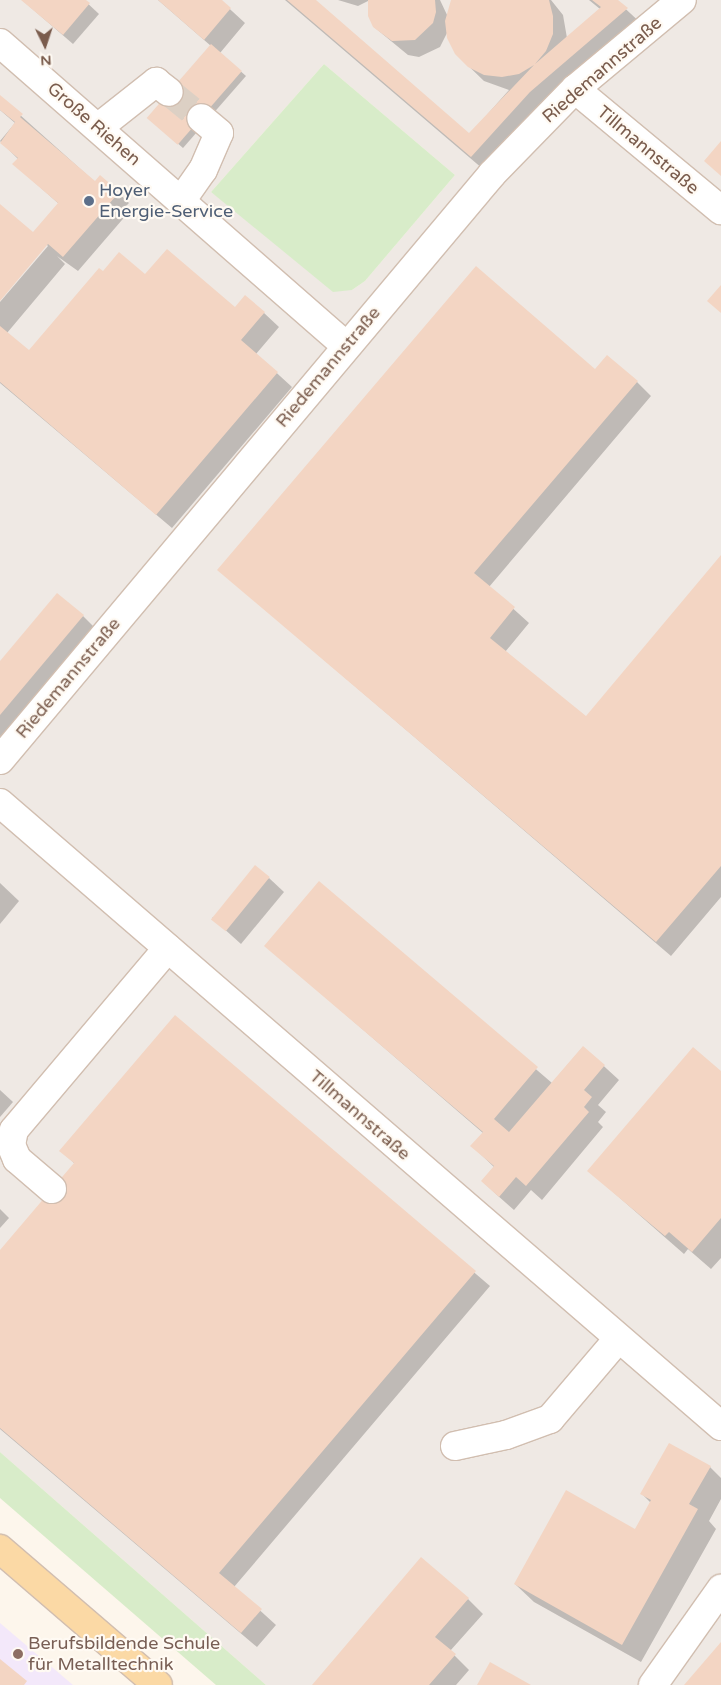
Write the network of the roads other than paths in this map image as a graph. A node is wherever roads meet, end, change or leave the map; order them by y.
1 (682, 0) edge
2 (0, 43) edge
3 (575, 89) junction
4 (169, 92) tunnel mouth
5 (201, 118) tunnel mouth
6 (99, 127) junction
7 (182, 201) junction
8 (721, 210) edge
9 (345, 345) junction
10 (0, 760) edge
11 (0, 803) edge
12 (168, 948) junction
13 (52, 1189) dead end
14 (619, 1338) junction
15 (721, 1426) edge
16 (455, 1446) dead end
17 (0, 1550) edge
18 (721, 1589) edge
19 (158, 1685) edge
20 (653, 1685) edge

1 - 3 street, Riedemannstraße
2 - 6 street, Große Riehen
3 - 8 street, Tillmannstraße
3 - 9 street, Riedemannstraße
4 - 6 street
5 - 7 street
6 - 7 street, Große Riehen
7 - 9 street, Große Riehen
9 - 10 street, Riedemannstraße
11 - 12 street, Tillmannstraße
12 - 13 street
12 - 14 street, Tillmannstraße
14 - 15 street, Tillmannstraße
14 - 16 street
17 - 19 main road
18 - 20 street

